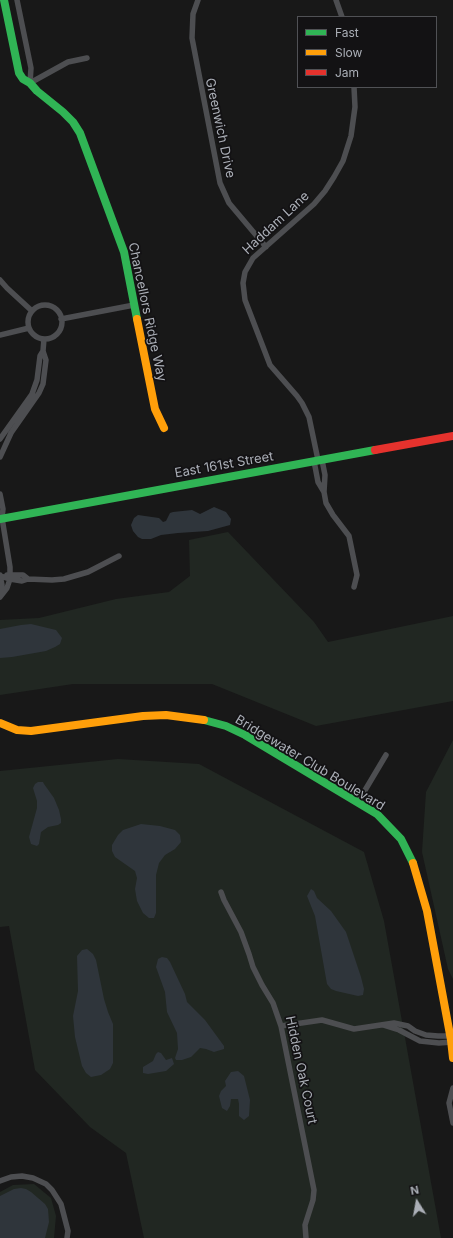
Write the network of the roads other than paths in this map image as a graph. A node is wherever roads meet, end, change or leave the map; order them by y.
1 (4, 0) edge
2 (17, 0) edge
3 (198, 0) edge
4 (336, 0) edge
5 (342, 16) edge
6 (87, 58) dead end
7 (30, 83) junction
8 (354, 88) edge
9 (266, 247) junction
10 (0, 280) edge
11 (134, 305) junction
12 (32, 311) junction
13 (61, 319) junction
14 (29, 328) junction
15 (0, 335) edge
16 (44, 339) junction
17 (43, 350) junction
18 (164, 428) dead end
19 (453, 436) edge
20 (0, 439) edge
21 (0, 457) edge
22 (318, 460) junction
23 (0, 494) edge
24 (1, 519) edge
25 (119, 556) dead end
26 (0, 576) edge
27 (10, 577) junction
28 (354, 587) dead end
29 (0, 596) edge
30 (0, 723) edge
31 (386, 755) dead end
32 (358, 802) junction
33 (221, 892) dead end
34 (382, 1025) junction
35 (282, 1026) junction
36 (415, 1031) junction
37 (411, 1036) junction
38 (452, 1039) edge
39 (453, 1058) edge
40 (453, 1088) edge
41 (453, 1123) edge
42 (0, 1181) edge
43 (67, 1238) edge
44 (306, 1238) edge

1 - 7 street, Chancellors Ridge Way
2 - 7 street
3 - 9 street, Greenwich Drive
4 - 5 street
6 - 7 street
7 - 11 street, Chancellors Ridge Way
8 - 9 street, Haddam Lane
9 - 22 street, Haddam Lane
10 - 12 street
11 - 13 street
11 - 18 street, Chancellors Ridge Way
12 - 13 street
12 - 14 street
13 - 16 street
14 - 15 street
14 - 16 street
16 - 17 street
17 - 20 street
17 - 21 street
19 - 22 street, East 161st Street
22 - 24 street, East 161st Street
22 - 28 street, Haddam Lane
23 - 24 street
24 - 27 street
25 - 27 street
26 - 27 street
26 - 29 street
27 - 29 street
30 - 32 street, Bridgewater Club Boulevard
31 - 32 street
32 - 38 street, Bridgewater Club Boulevard
33 - 35 street, Hidden Oak Court
34 - 35 street
34 - 36 street
34 - 37 street
35 - 44 street, Hidden Oak Court
36 - 37 street
36 - 38 street
37 - 38 street
38 - 39 street, Bridgewater Club Boulevard
40 - 41 street
42 - 43 street

